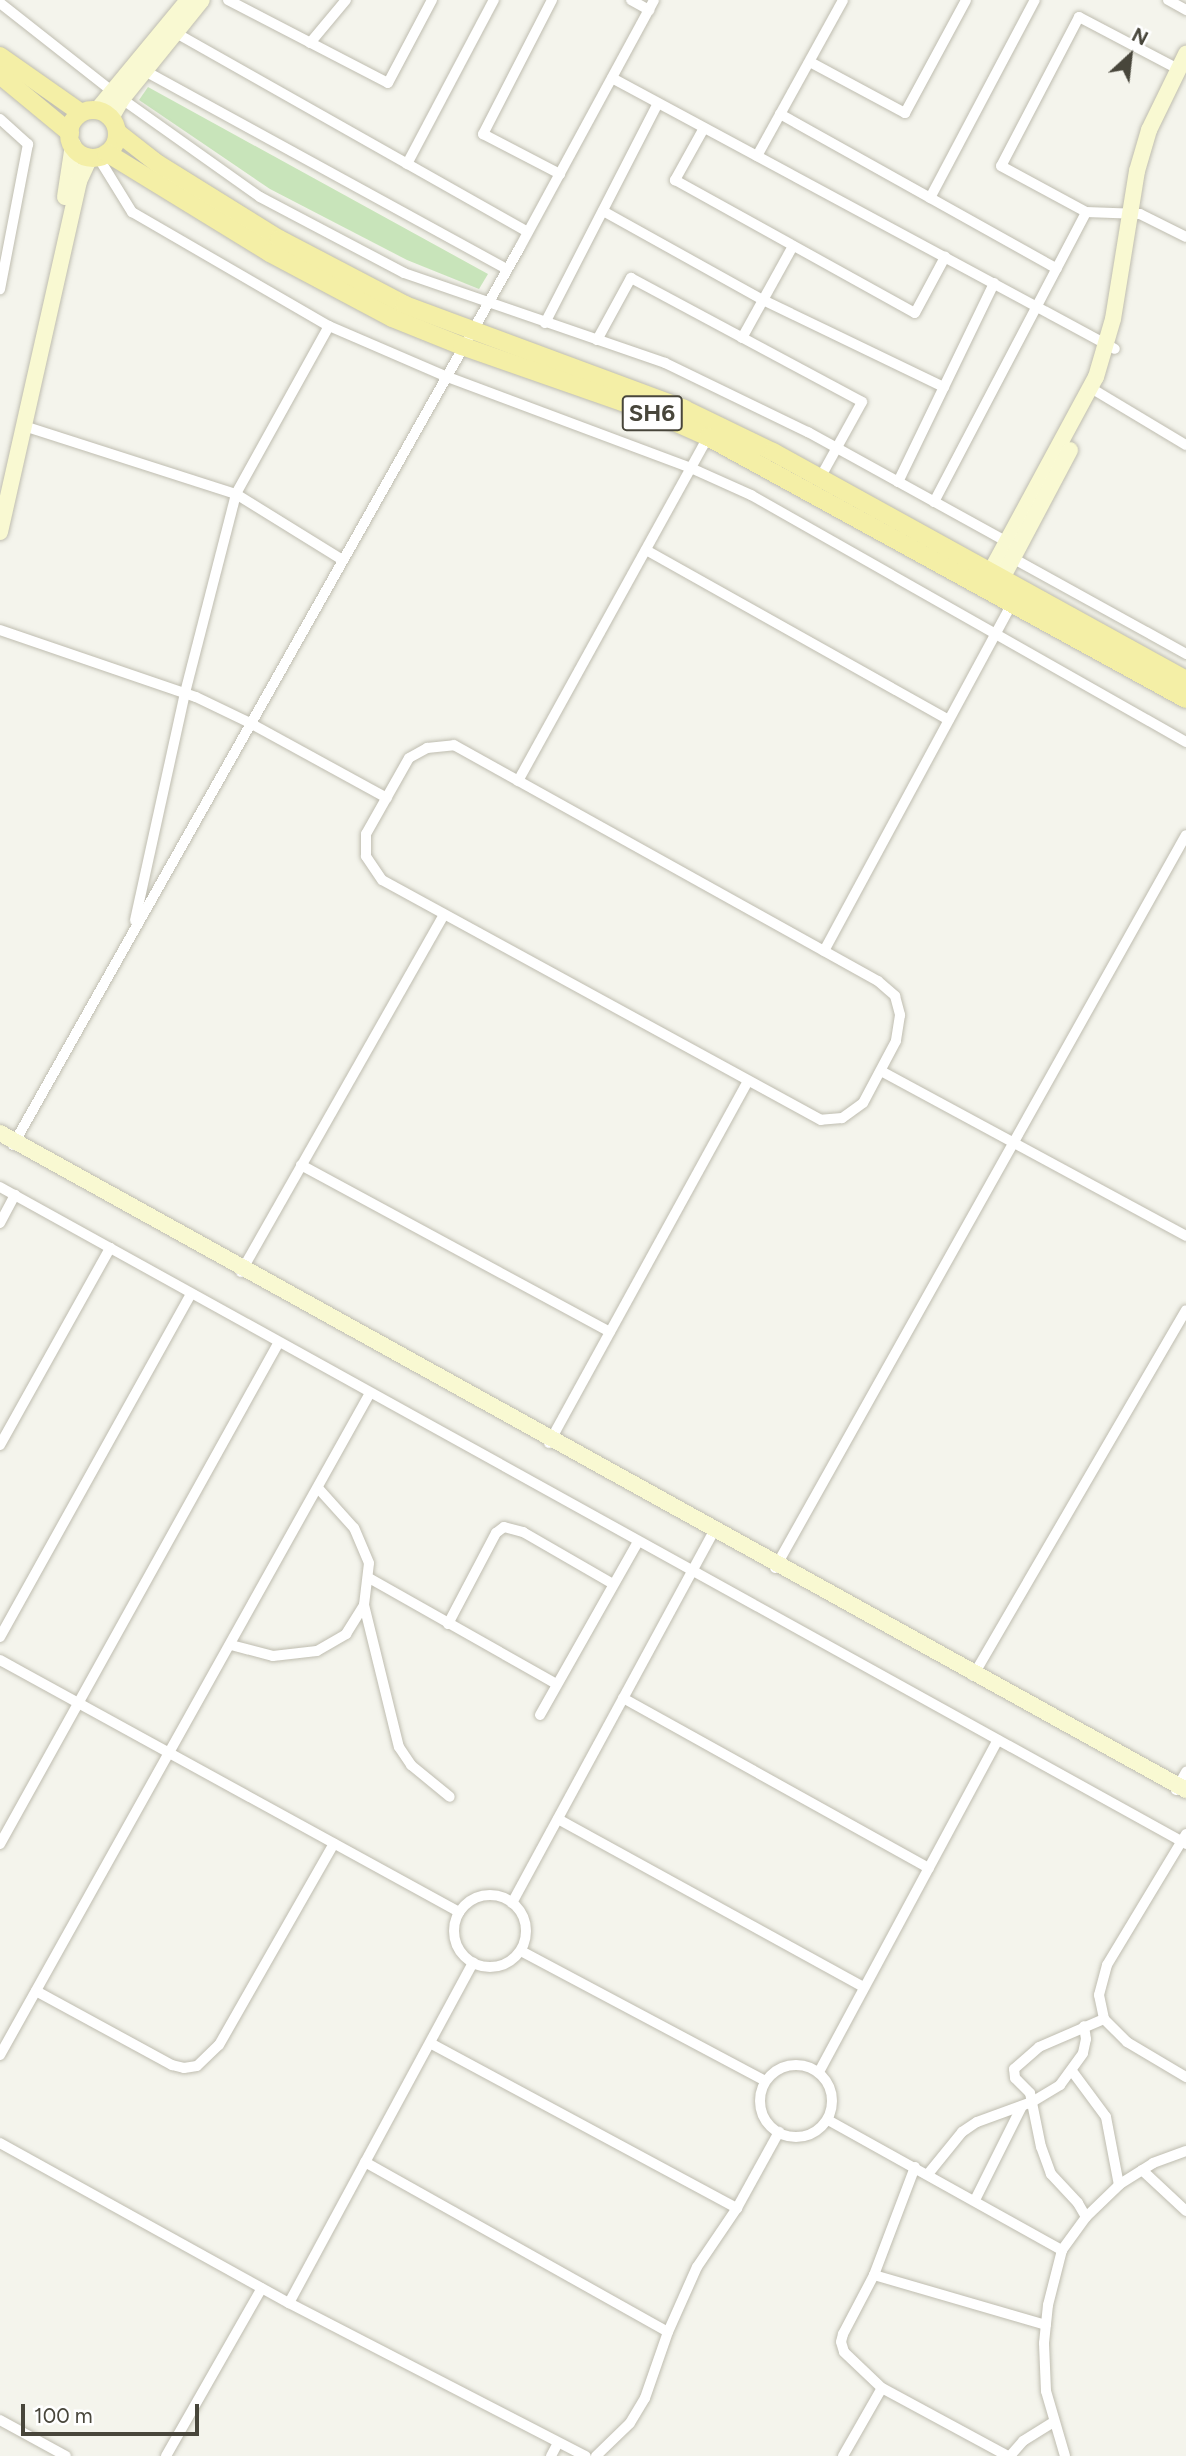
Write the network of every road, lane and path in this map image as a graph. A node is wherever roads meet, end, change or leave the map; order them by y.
1 (188, 0) edge
2 (202, 0) edge
3 (228, 0) edge
4 (346, 0) edge
5 (432, 0) edge
6 (494, 0) edge
7 (552, 0) edge
8 (631, 0) edge
9 (844, 0) edge
10 (966, 0) edge
11 (1035, 0) edge
12 (1168, 0) edge
13 (0, 3) edge
14 (652, 5) edge
15 (1186, 9) edge
16 (176, 33) junction
17 (310, 43) junction
18 (1186, 54) edge
19 (0, 56) edge
20 (810, 62) junction
21 (145, 71) junction
22 (1182, 71) edge
23 (0, 75) edge
24 (612, 78) junction
25 (117, 95) junction
26 (658, 103) junction
27 (780, 114) junction
28 (102, 118) junction
29 (0, 119) edge
30 (704, 128) junction
31 (71, 139) junction
32 (98, 156) junction
33 (757, 156) junction
34 (407, 164) junction
35 (560, 174) junction
36 (930, 198) junction
37 (603, 211) junction
38 (1086, 212) junction
39 (1135, 214) junction
40 (528, 232) junction
41 (1186, 237) edge
42 (793, 246) junction
43 (945, 257) junction
44 (507, 269) junction
45 (1057, 269) junction
46 (994, 283) junction
47 (0, 289) edge
48 (763, 300) junction
49 (487, 303) junction
50 (1037, 307) junction
51 (545, 323) junction
52 (329, 326) junction
53 (742, 338) junction
54 (466, 339) junction
55 (597, 340) junction
56 (1111, 346) junction
57 (445, 376) junction
58 (944, 387) junction
59 (1095, 390) junction
60 (24, 426) junction
61 (708, 438) junction
62 (1186, 445) edge
63 (836, 448) junction
64 (691, 468) junction
65 (820, 478) junction
66 (898, 482) junction
67 (0, 486) edge
68 (236, 494) junction
69 (934, 502) junction
70 (0, 532) edge
71 (646, 550) junction
72 (1007, 551) junction
73 (341, 559) junction
74 (992, 583) junction
75 (1012, 603) junction
76 (0, 630) edge
77 (995, 636) junction
78 (1186, 654) edge
79 (1186, 680) edge
80 (185, 693) junction
81 (1186, 699) edge
82 (949, 720) junction
83 (250, 723) junction
84 (1186, 742) edge
85 (518, 781) junction
86 (387, 798) junction
87 (1186, 835) edge
88 (443, 916) junction
89 (132, 934) junction
90 (824, 951) junction
91 (881, 1071) junction
92 (748, 1081) junction
93 (0, 1133) edge
94 (1012, 1142) junction
95 (9, 1143) edge
96 (301, 1166) junction
97 (0, 1187) edge
98 (15, 1195) junction
99 (0, 1223) edge
100 (1186, 1236) edge
101 (110, 1248) junction
102 (242, 1270) junction
103 (191, 1294) junction
104 (1186, 1310) edge
105 (610, 1332) junction
106 (279, 1342) junction
107 (370, 1393) junction
108 (550, 1440) junction
109 (0, 1445) edge
110 (318, 1488) junction
111 (714, 1531) junction
112 (638, 1542) junction
113 (776, 1566) junction
114 (692, 1572) junction
115 (369, 1578) junction
116 (613, 1584) junction
117 (364, 1605) junction
118 (449, 1623) junction
119 (0, 1637) edge
120 (231, 1645) junction
121 (0, 1660) edge
122 (974, 1675) junction
123 (556, 1684) junction
124 (623, 1698) junction
125 (78, 1703) junction
126 (540, 1715) dead end
127 (998, 1741) junction
128 (170, 1754) junction
129 (1183, 1786) edge
130 (450, 1797) dead end
131 (558, 1819) junction
132 (1185, 1840) edge
133 (334, 1843) junction
134 (0, 1844) edge
135 (929, 1868) junction
136 (512, 1903) junction
137 (459, 1912) junction
138 (521, 1951) junction
139 (473, 1962) junction
140 (864, 1987) junction
141 (36, 1991) junction
142 (1104, 2019) junction
143 (1084, 2026) junction
144 (429, 2043) junction
145 (0, 2055) edge
146 (1072, 2071) junction
147 (818, 2072) junction
148 (1186, 2077) edge
149 (765, 2081) junction
150 (1027, 2104) junction
151 (828, 2120) junction
152 (779, 2132) junction
153 (0, 2143) edge
154 (1186, 2151) edge
155 (365, 2162) junction
156 (915, 2167) junction
157 (1142, 2170) junction
158 (928, 2174) junction
159 (1119, 2185) junction
160 (975, 2200) junction
161 (737, 2208) junction
162 (1186, 2211) edge
163 (1086, 2217) junction
164 (1062, 2250) junction
165 (874, 2275) junction
166 (262, 2288) junction
167 (289, 2302) junction
168 (1046, 2325) junction
169 (668, 2332) junction
170 (882, 2388) junction
171 (0, 2420) edge
172 (1054, 2422) junction
173 (558, 2443) junction
174 (66, 2456) edge
175 (166, 2456) edge
176 (551, 2456) edge
177 (586, 2456) edge
178 (596, 2456) edge
179 (843, 2456) edge
180 (1009, 2456) edge
181 (1065, 2456) edge

1 - 25 street
2 - 16 street
3 - 17 street
4 - 17 street
5 - 17 street
6 - 34 street
7 - 35 street
8 - 14 street
9 - 20 street
10 - 20 street
11 - 36 street
12 - 15 street
13 - 25 street
14 - 24 street
16 - 21 street
16 - 34 street
18 - 22 street
19 - 28 main road, SH6
20 - 27 street
21 - 25 street
21 - 44 street
22 - 38 street
22 - 39 street
23 - 31 main road, SH6
24 - 26 street
24 - 35 street
25 - 28 street
25 - 49 street
26 - 30 street
26 - 37 street
27 - 33 street
27 - 36 street
28 - 31 main road
28 - 32 main road
28 - 54 main road, SH6
29 - 47 street
30 - 33 street
30 - 42 street
31 - 32 main road, SH6
31 - 67 street
32 - 52 street
32 - 54 main road, SH6
32 - 60 street
33 - 43 street
34 - 40 street
35 - 40 street
36 - 45 street
37 - 48 street
37 - 51 street
38 - 39 street
38 - 45 street
39 - 41 street
39 - 56 street
40 - 44 street
42 - 43 street
42 - 48 street
43 - 46 street
44 - 49 street
45 - 50 street
46 - 50 street
46 - 58 street
48 - 53 street
48 - 58 street
49 - 51 street
49 - 54 street
50 - 56 street
50 - 69 street
51 - 55 street
52 - 57 street
52 - 68 street
53 - 55 street
53 - 63 street
54 - 57 street
54 - 61 main road, SH6
54 - 65 main road, SH6
55 - 63 street
56 - 59 street
57 - 64 street
57 - 73 street
58 - 66 street
59 - 62 street
59 - 72 street
60 - 68 street
60 - 70 street
61 - 64 street
61 - 74 main road, SH6
63 - 65 street
63 - 66 street
64 - 71 street
64 - 77 street
65 - 74 main road, SH6
66 - 69 street
68 - 73 street
68 - 80 street
69 - 72 street
71 - 82 street
71 - 85 street
72 - 74 street
72 - 78 street
73 - 83 street
74 - 75 main road, SH6
74 - 79 main road, SH6
75 - 77 street
75 - 81 main road, SH6
76 - 80 street
77 - 82 street
77 - 84 street
80 - 83 street
80 - 89 street
82 - 90 street
83 - 86 street
83 - 89 street
85 - 86 street
85 - 90 street
86 - 88 street
87 - 94 street
88 - 92 street
88 - 96 street
89 - 95 street
90 - 91 street
91 - 92 street
91 - 94 street
92 - 105 street
93 - 95 street
94 - 100 street
94 - 113 street
95 - 102 street
96 - 102 street
96 - 105 street
97 - 98 street
98 - 99 street
98 - 101 street
101 - 103 street
101 - 109 street
102 - 108 street
103 - 106 street
103 - 119 street
104 - 122 street
105 - 108 street
106 - 107 street
106 - 125 street
107 - 110 street
107 - 112 street
108 - 111 street
110 - 115 street
110 - 120 street
111 - 113 street
111 - 114 street
112 - 114 street
112 - 116 street
113 - 122 street
114 - 124 street
114 - 127 street
115 - 117 street
115 - 118 street
116 - 118 street
116 - 123 street
117 - 120 street
117 - 130 street
118 - 123 street
120 - 128 street
121 - 125 street
122 - 129 street
123 - 126 street
124 - 131 street
124 - 135 street
125 - 128 street
125 - 134 street
127 - 132 street
127 - 135 street
128 - 133 street
128 - 141 street
131 - 136 street
131 - 140 street
132 - 142 street
133 - 137 street
133 - 141 street
135 - 140 street
136 - 137 street
136 - 138 street
137 - 139 street
138 - 139 street
138 - 149 street
139 - 144 street
140 - 147 street
141 - 145 street
142 - 143 street
142 - 148 street
143 - 146 street
143 - 150 street
144 - 155 street
144 - 161 street
146 - 150 street
146 - 159 street
147 - 149 street
147 - 151 street
149 - 152 street
150 - 158 street
150 - 160 street
150 - 163 street
151 - 152 street
151 - 156 street
152 - 161 street
153 - 166 street
154 - 157 street
155 - 167 street
155 - 169 street
156 - 158 street
156 - 165 street
157 - 159 street
157 - 162 street
158 - 160 street
159 - 163 street
160 - 164 street
161 - 169 street
163 - 164 street
164 - 168 street
165 - 168 street
165 - 170 street
166 - 167 street
166 - 175 street
167 - 173 street
168 - 172 street
169 - 178 street
170 - 179 street
170 - 180 street
171 - 174 street
172 - 180 street
172 - 181 street
173 - 176 street
173 - 177 street

